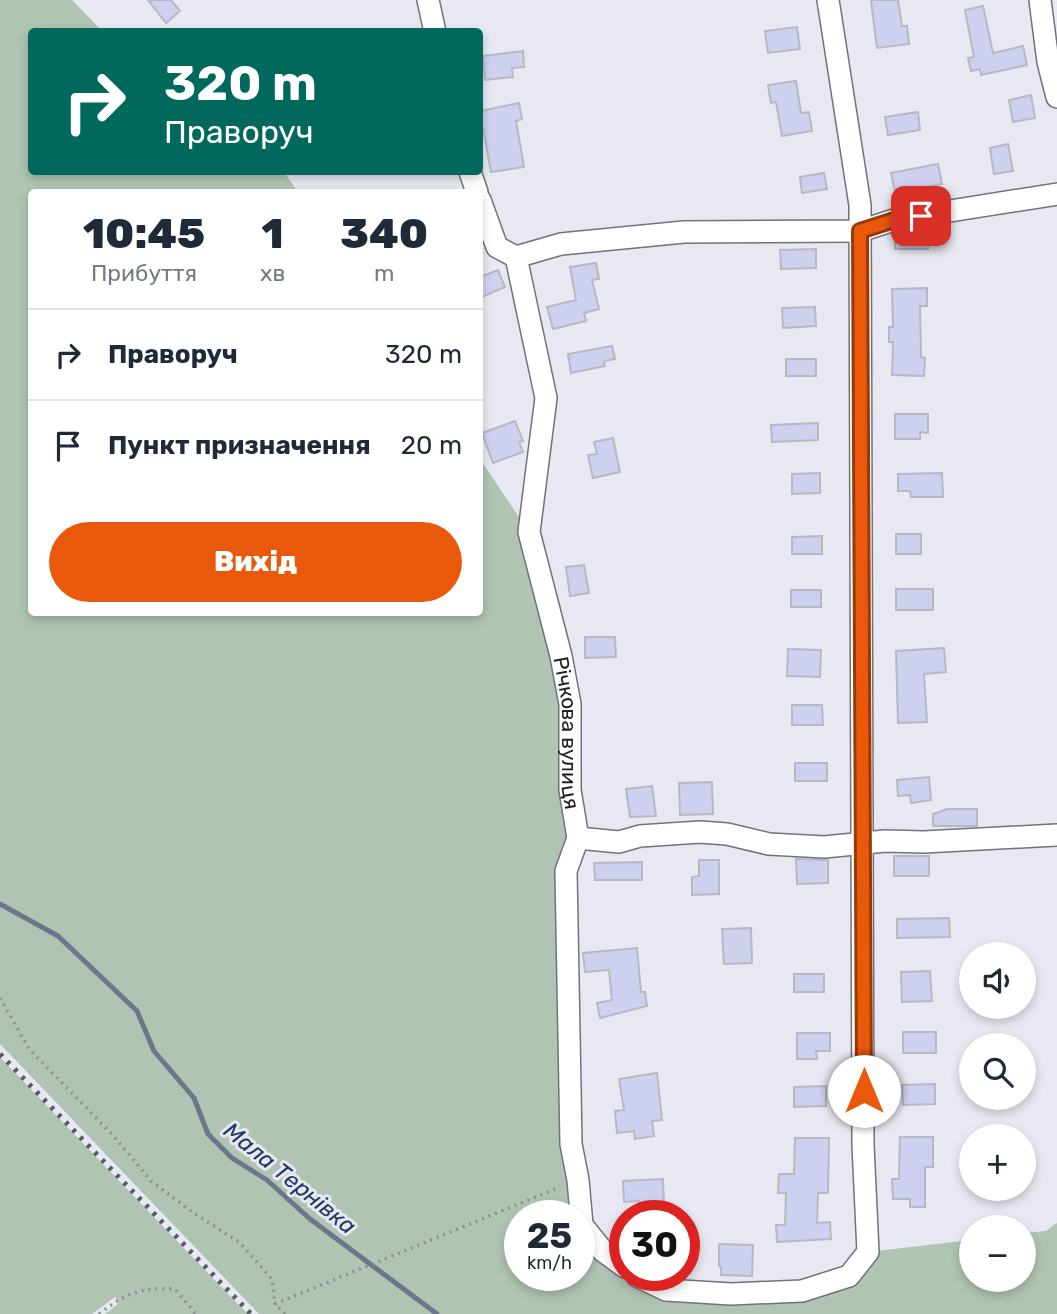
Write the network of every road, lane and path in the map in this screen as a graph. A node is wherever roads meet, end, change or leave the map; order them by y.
1 (428, 0) edge
2 (828, 0) edge
3 (1040, 0) edge
4 (434, 28) edge
5 (1057, 97) edge
6 (1057, 194) edge
7 (483, 209) edge
8 (860, 231) junction
9 (516, 257) junction
10 (1057, 835) edge
11 (578, 838) junction
12 (862, 843) junction
13 (0, 998) edge
14 (578, 1180) junction
15 (609, 1255) edge
16 (682, 1291) edge
17 (275, 1304) junction
18 (99, 1314) edge
19 (196, 1314) edge
20 (285, 1314) edge

1 - 4 street
2 - 8 street
3 - 5 street
6 - 8 street
7 - 9 street
8 - 9 street
8 - 12 street
9 - 11 street, Річкова вулиця
10 - 12 street
11 - 12 street
11 - 14 street, Річкова вулиця
12 - 16 street
13 - 17 path
14 - 15 street, Річкова вулиця
14 - 17 path
17 - 20 path
18 - 19 path

